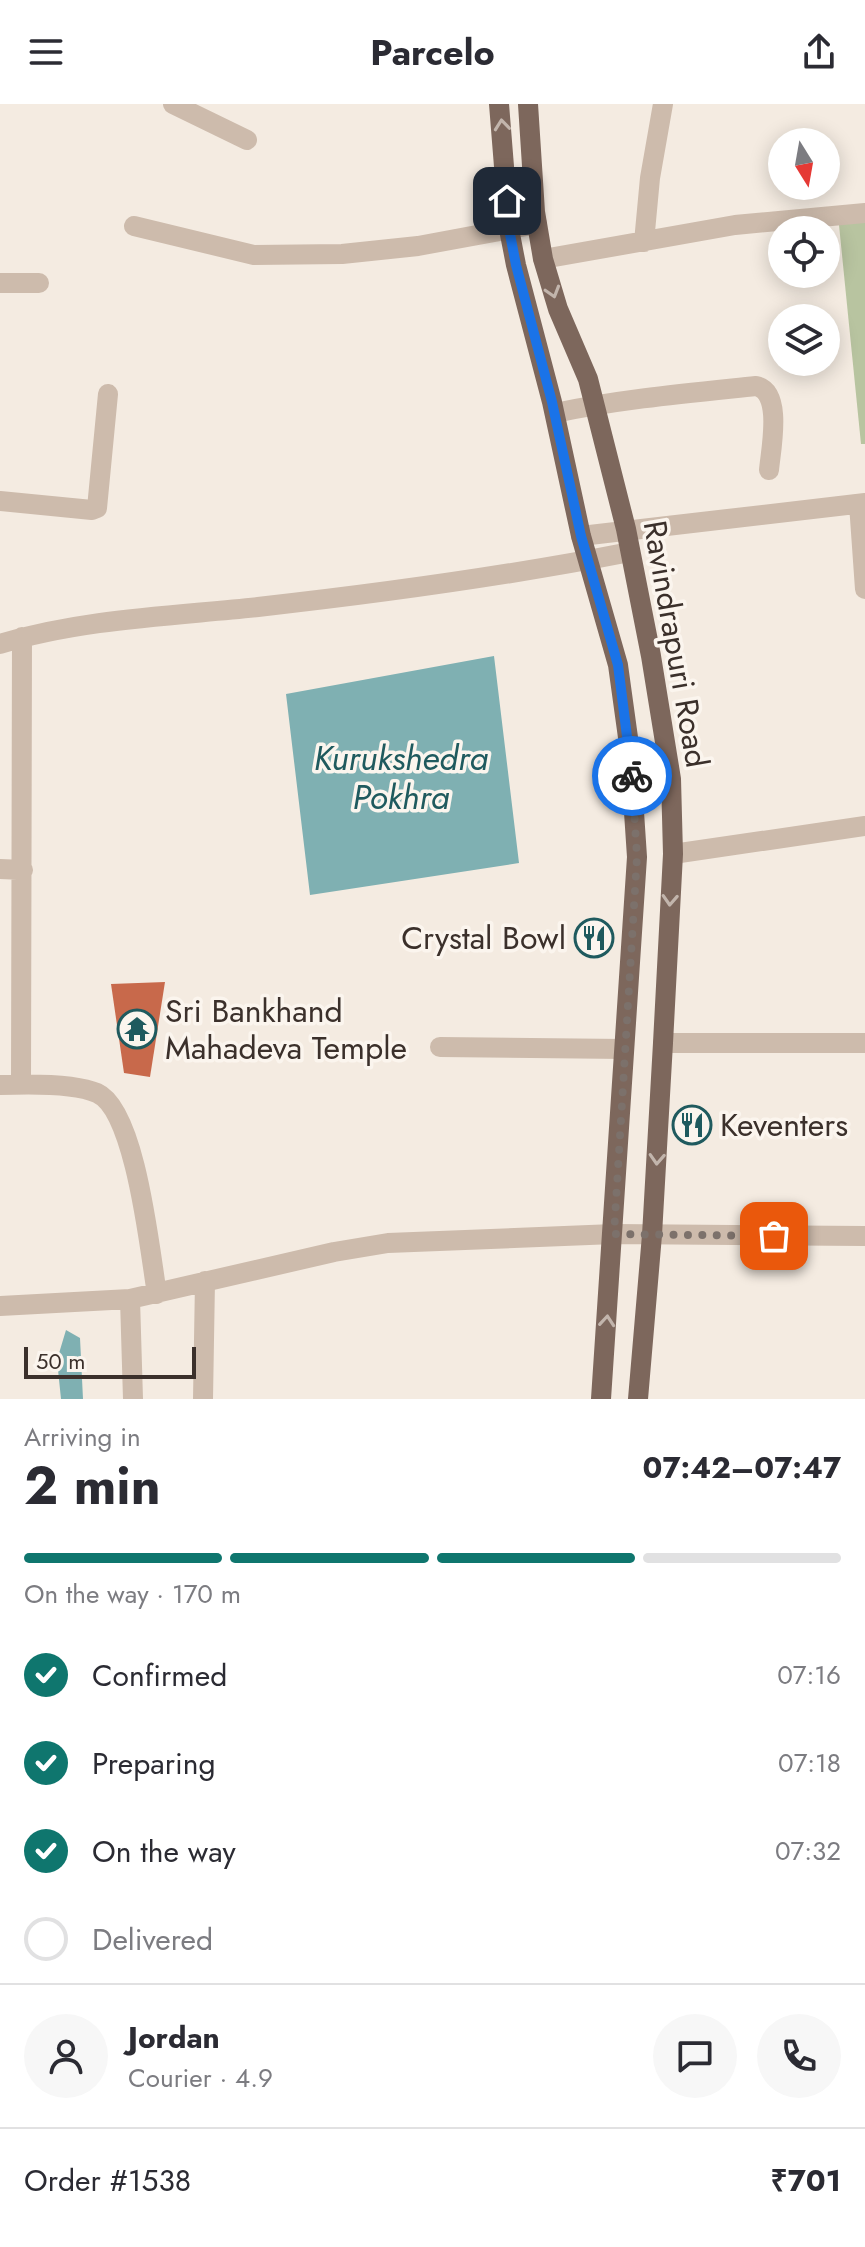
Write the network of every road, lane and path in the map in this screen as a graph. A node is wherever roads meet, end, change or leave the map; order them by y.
1 (499, 104) edge
2 (528, 104) edge
3 (663, 104) edge
4 (177, 105) edge
5 (247, 140) dead end
6 (865, 213) edge
7 (537, 224) junction
8 (134, 226) dead end
9 (509, 229) junction
10 (644, 242) junction
11 (543, 259) junction
12 (0, 283) edge
13 (39, 283) dead end
14 (108, 394) dead end
15 (594, 405) junction
16 (555, 413) junction
17 (769, 470) dead end
18 (0, 501) edge
19 (862, 503) edge
20 (626, 529) junction
21 (581, 536) junction
22 (630, 552) junction
23 (587, 560) junction
24 (865, 589) edge
25 (22, 637) junction
26 (0, 644) edge
27 (865, 826) edge
28 (673, 854) junction
29 (0, 869) edge
30 (23, 870) junction
31 (663, 1043) junction
32 (865, 1043) edge
33 (440, 1047) dead end
34 (624, 1049) junction
35 (10, 1085) edge
36 (614, 1234) junction
37 (652, 1235) junction
38 (865, 1236) edge
39 (205, 1281) junction
40 (157, 1294) junction
41 (130, 1299) junction
42 (0, 1306) edge
43 (133, 1399) edge
44 (203, 1399) edge
45 (601, 1399) edge
46 (638, 1399) edge

9 -> 1 main road, Ravindrapuri Road
2 - 7 main road, Ravindrapuri Road
3 - 10 street
4 - 5 street
6 - 10 street
7 - 9 street
7 - 11 main road, Ravindrapuri Road
8 - 9 street
9 - 16 main road, Ravindrapuri Road
10 - 11 street
11 -> 15 main road, Ravindrapuri Road
12 - 13 street
14 - 18 street
15 - 16 street
15 - 17 street
15 - 20 main road, Ravindrapuri Road
16 - 21 main road, Ravindrapuri Road
19 - 20 street
19 - 24 street
20 - 21 street
20 - 22 main road, Ravindrapuri Road
21 - 23 main road, Ravindrapuri Road
22 - 23 street
22 - 28 main road, Ravindrapuri Road
23 - 25 street
23 - 34 main road, Ravindrapuri Road
25 - 26 street
25 - 30 street
27 - 28 street
28 -> 31 main road, Ravindrapuri Road
29 - 30 street
30 - 35 street
31 - 32 street
31 -> 37 main road, Ravindrapuri Road
33 - 34 street
34 - 36 main road, Ravindrapuri Road
35 - 40 street
36 - 37 street
36 - 39 street
45 -> 36 main road, Ravindrapuri Road
37 - 38 street
37 - 46 main road, Ravindrapuri Road
39 - 40 street
39 - 44 street
40 - 41 street
41 - 42 street
41 - 43 street

